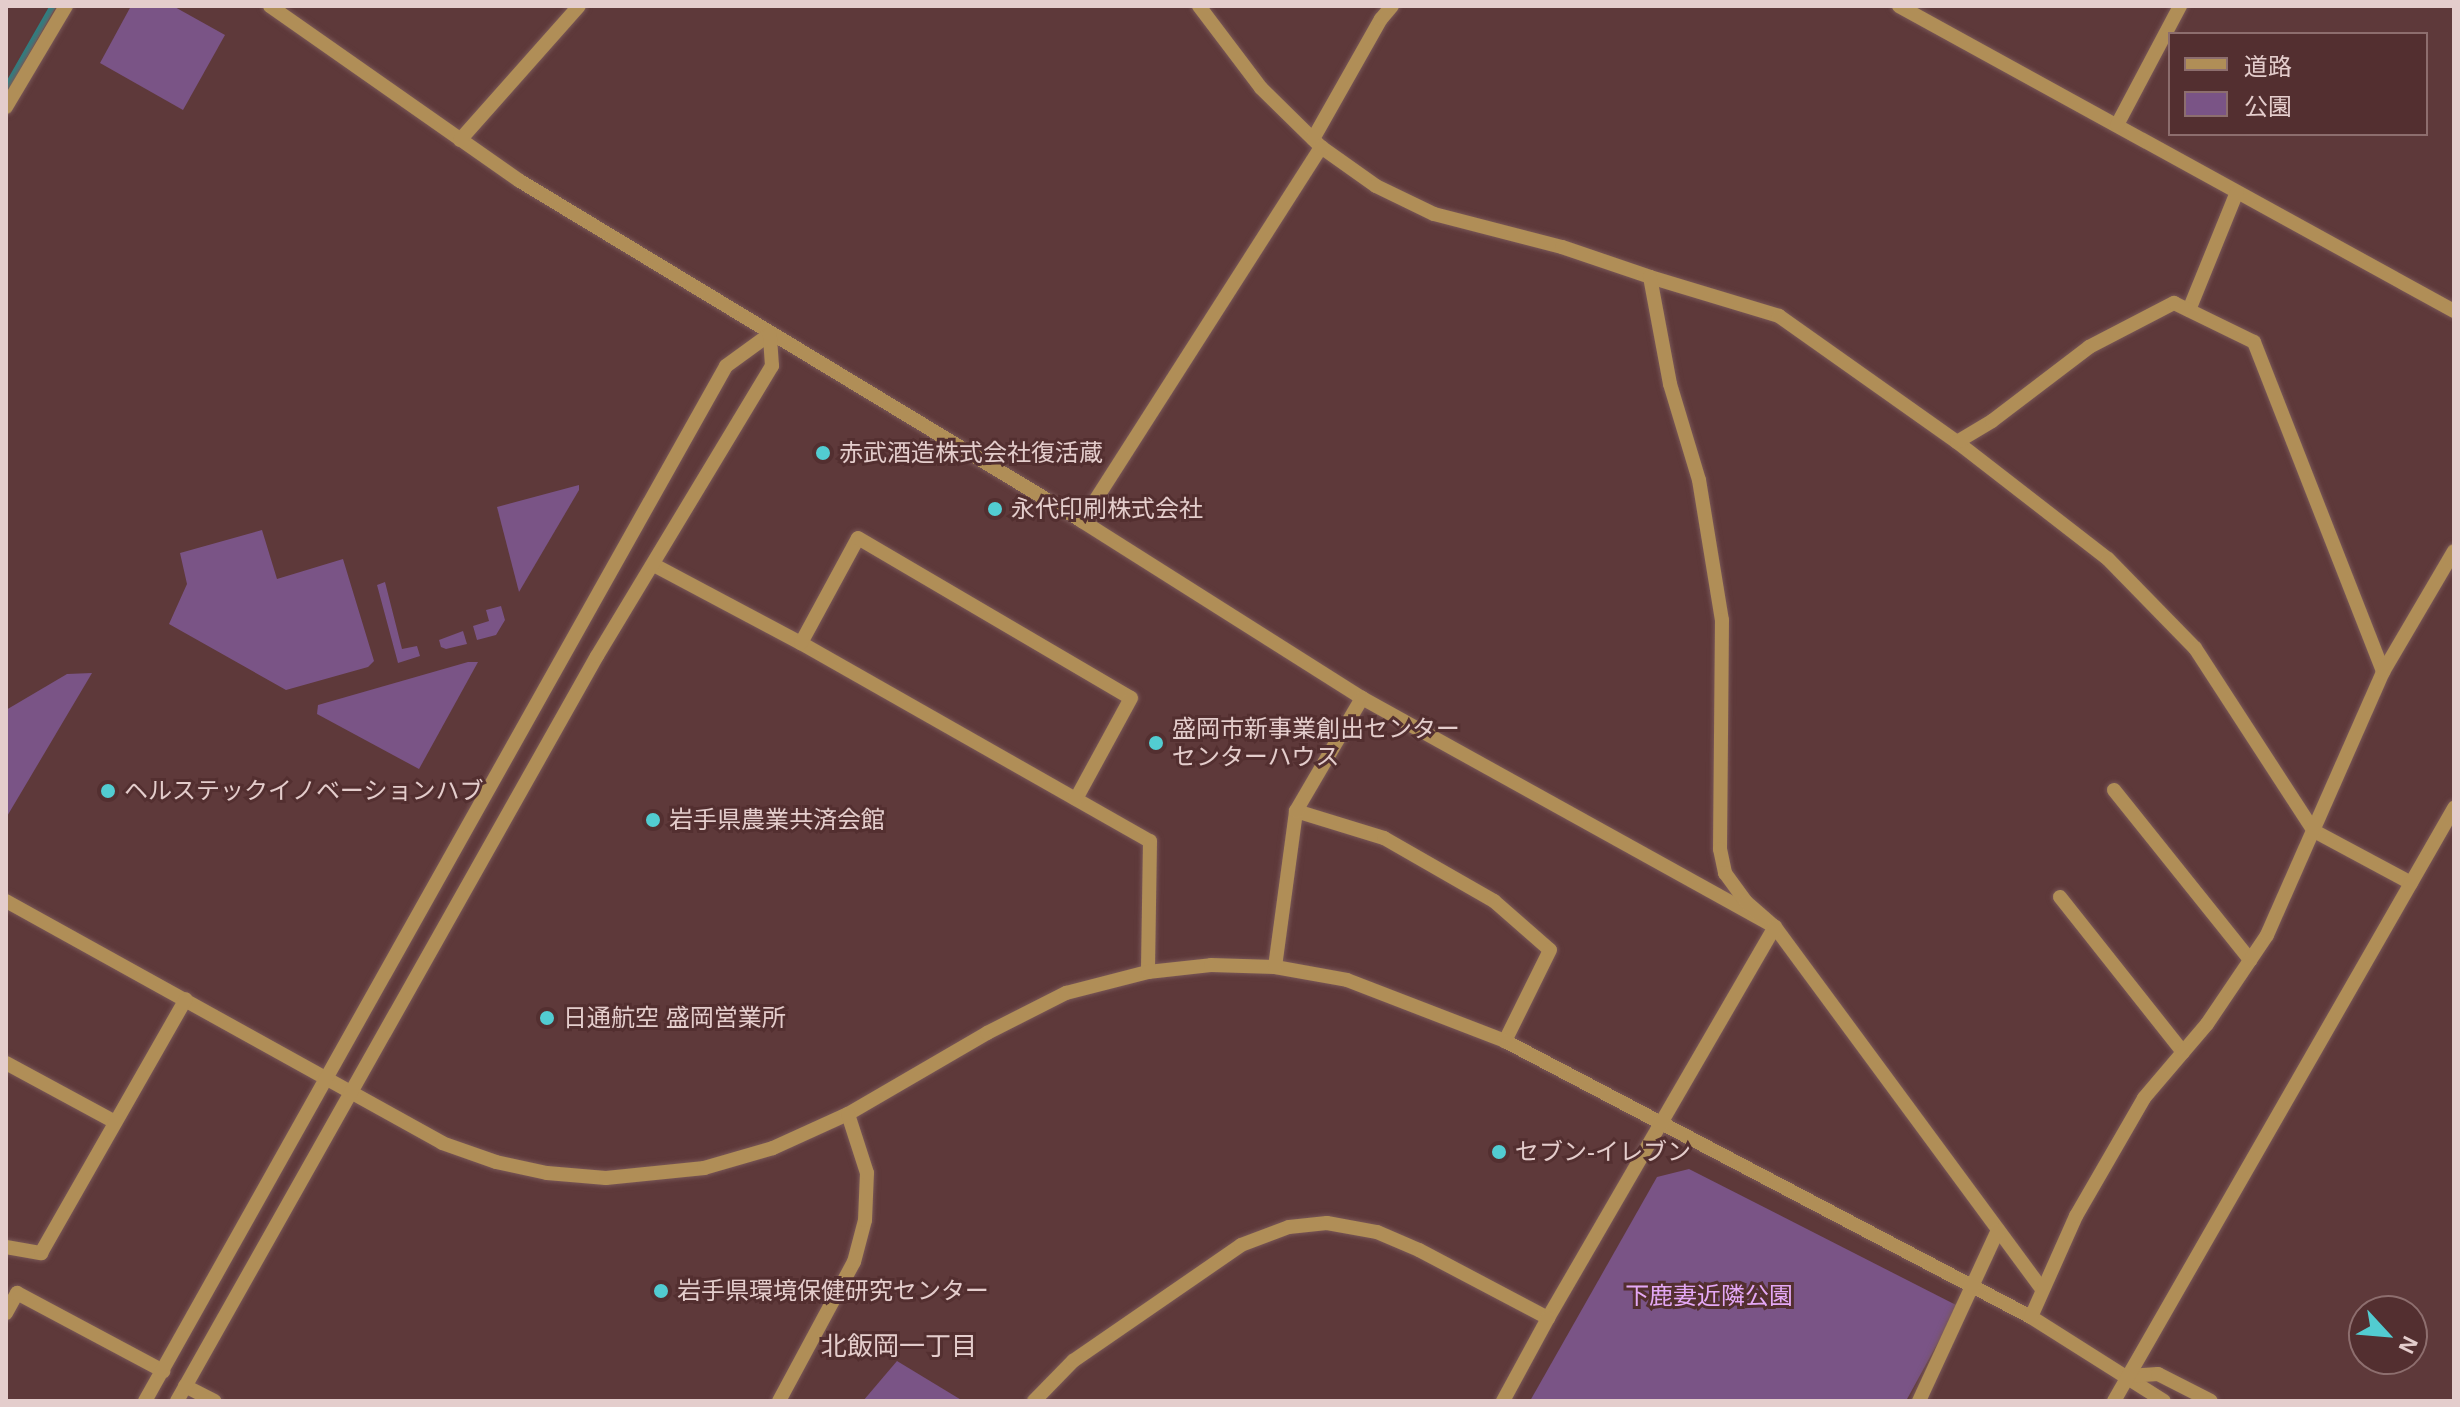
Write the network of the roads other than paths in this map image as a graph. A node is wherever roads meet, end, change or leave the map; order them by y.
1 (66, 6) edge
2 (270, 6) edge
3 (579, 6) edge
4 (1199, 6) edge
5 (1392, 6) edge
6 (1899, 6) edge
7 (2180, 6) edge
8 (6, 107) edge
9 (2117, 125) junction
10 (460, 140) junction
11 (1317, 143) junction
12 (2237, 192) junction
13 (1650, 277) junction
14 (2189, 310) junction
15 (2454, 311) edge
16 (770, 334) junction
17 (1957, 442) junction
18 (1082, 521) junction
19 (2454, 551) edge
20 (654, 565) junction
21 (801, 643) junction
22 (2383, 672) junction
23 (1362, 698) junction
24 (2114, 790) dead end
25 (1076, 799) junction
26 (2454, 808) edge
27 (1296, 811) junction
28 (2314, 831) junction
29 (2411, 883) junction
30 (2060, 897) dead end
31 (6, 901) edge
32 (1775, 927) junction
33 (2250, 960) junction
34 (1275, 967) junction
35 (1148, 972) junction
36 (186, 999) junction
37 (1505, 1041) junction
38 (2183, 1052) junction
39 (6, 1063) edge
40 (325, 1077) junction
41 (353, 1093) junction
42 (848, 1114) junction
43 (115, 1122) junction
44 (1662, 1123) junction
45 (1998, 1230) junction
46 (6, 1247) edge
47 (1973, 1288) junction
48 (2042, 1289) junction
49 (6, 1313) edge
50 (2031, 1317) junction
51 (1548, 1318) junction
52 (163, 1371) junction
53 (2128, 1376) junction
54 (185, 1386) junction
55 (145, 1401) edge
56 (177, 1401) edge
57 (214, 1401) edge
58 (779, 1401) edge
59 (1034, 1401) edge
60 (1503, 1401) edge
61 (1919, 1401) edge
62 (2114, 1401) edge
63 (2164, 1401) edge
64 (2211, 1401) edge

1 - 8 street
2 - 10 street
3 - 10 street
4 - 11 street
5 - 11 street
6 - 9 street
7 - 9 street
9 - 12 street
10 - 16 street
11 - 13 street
11 - 18 street
12 - 14 street
12 - 15 street
13 - 17 street
13 - 32 street
14 - 17 street
14 - 22 street
16 - 18 street
16 - 20 street
16 - 40 street
17 - 28 street
18 - 23 street
19 - 22 street
20 - 21 street
20 - 41 street
21 - 25 street
21 - 25 street
22 - 28 street
23 - 27 street
23 - 32 street
24 - 33 street
25 - 35 street
26 - 29 street
27 - 34 street
27 - 37 street
28 - 29 street
28 - 33 street
29 - 53 street
30 - 38 street
31 - 36 street
32 - 44 street
32 - 45 street
33 - 38 street
34 - 35 street
34 - 37 street
35 - 42 street
36 - 40 street
36 - 43 street
37 - 44 street
38 - 48 street
39 - 43 street
40 - 41 street
40 - 52 street
41 - 42 street
41 - 54 street
42 - 58 street
43 - 46 street
44 - 47 street
44 - 51 street
45 - 47 street
45 - 48 street
47 - 50 street
47 - 61 street
48 - 50 street
49 - 52 street
50 - 53 street
51 - 59 street
51 - 60 street
52 - 55 street
53 - 62 street
53 - 63 street
53 - 64 street
54 - 56 street
54 - 57 street

